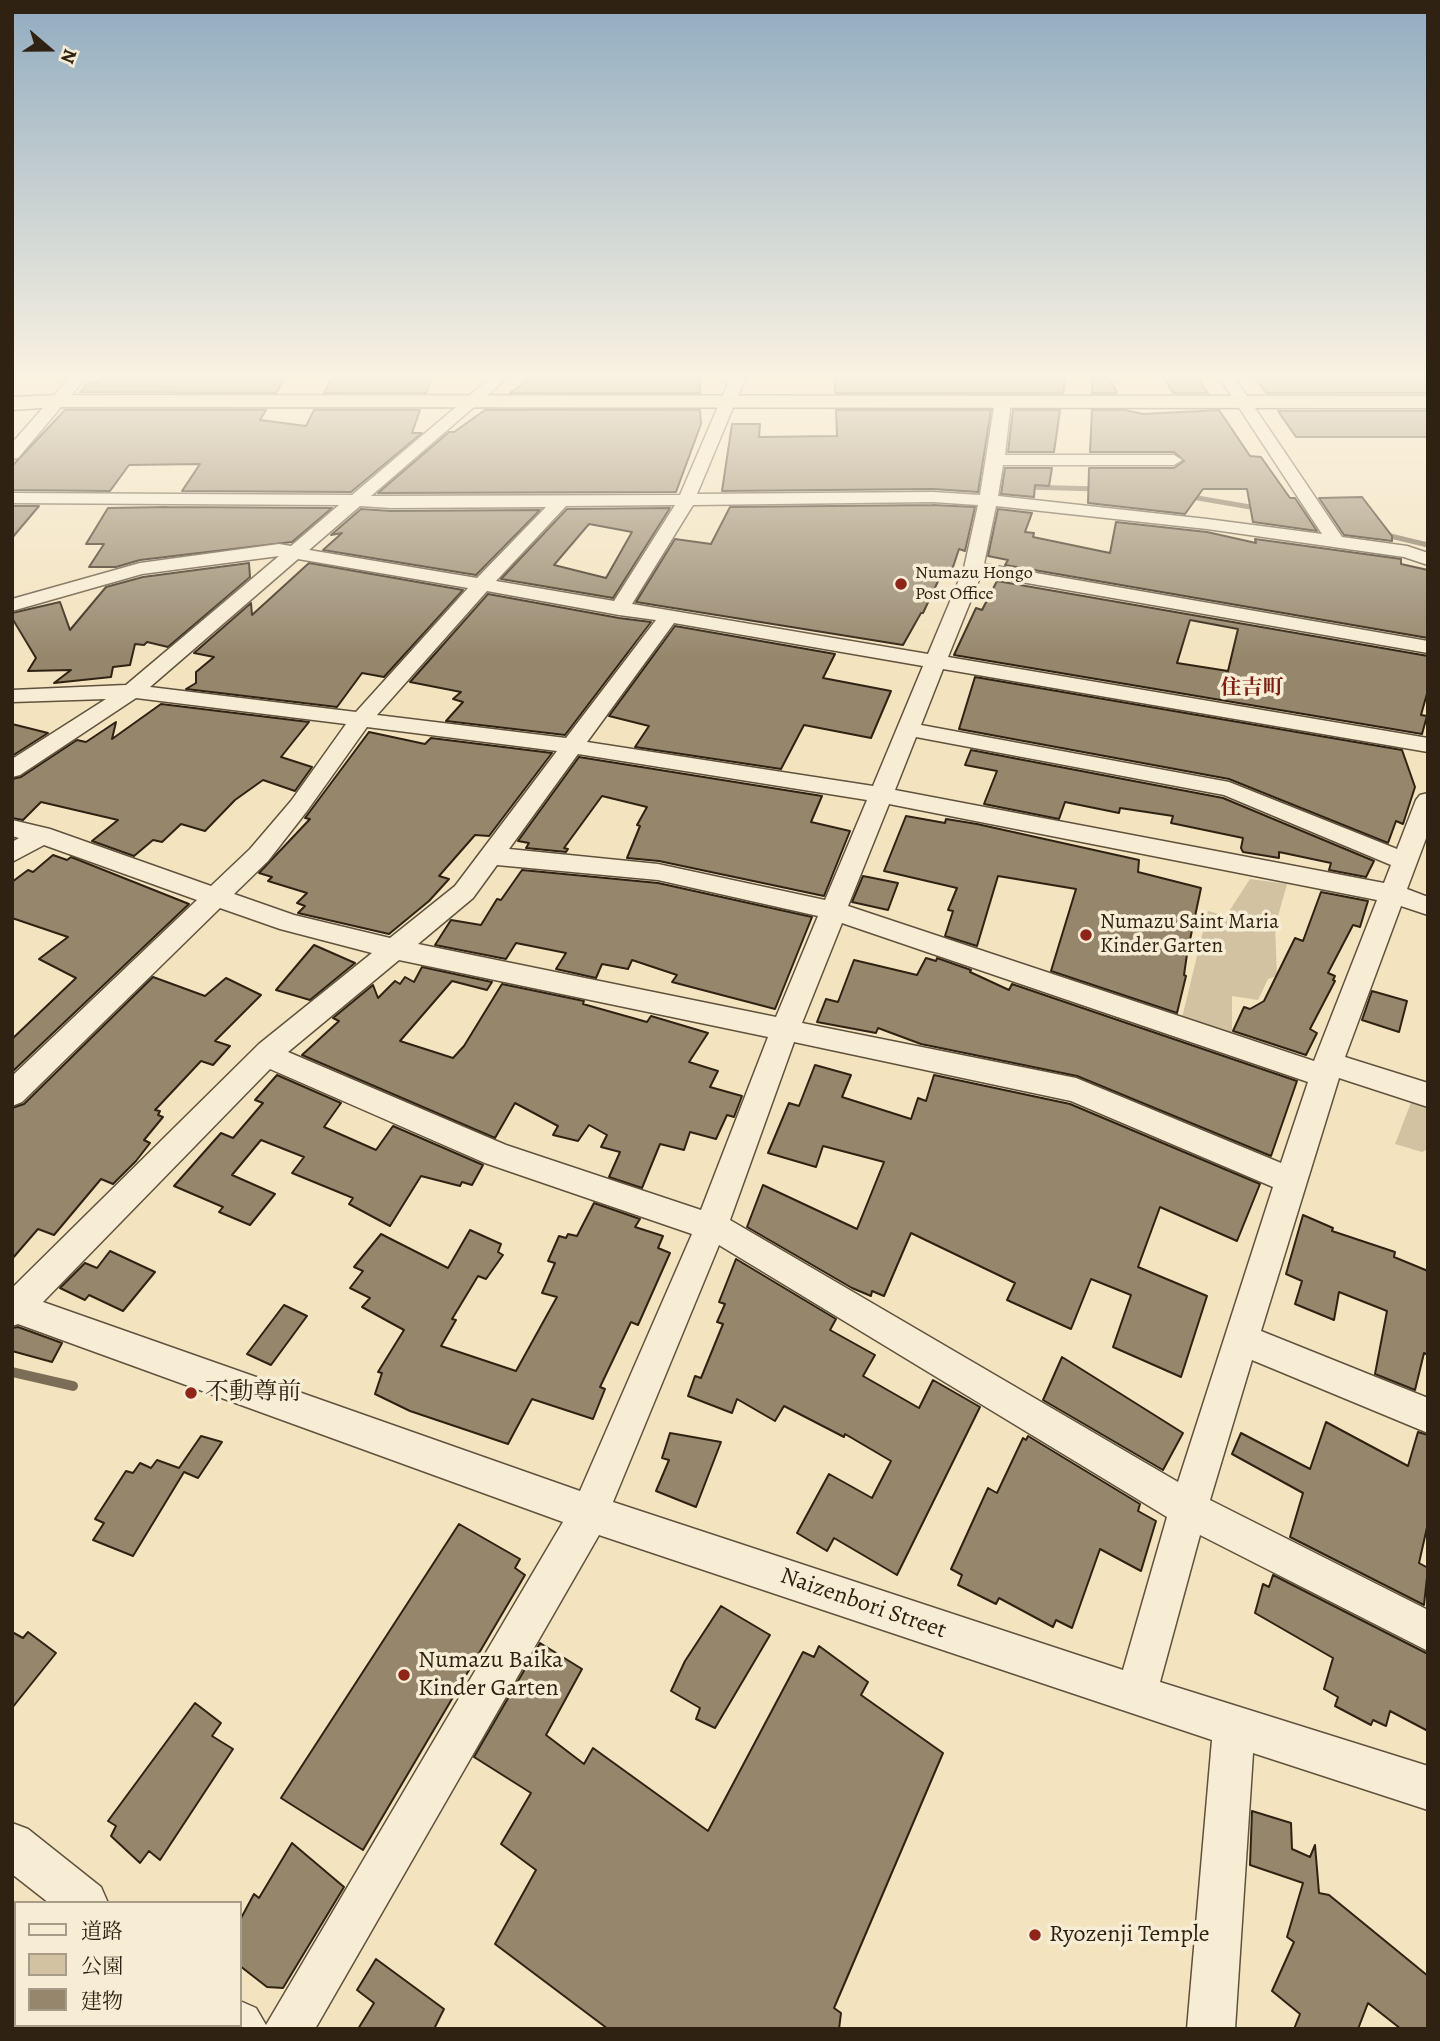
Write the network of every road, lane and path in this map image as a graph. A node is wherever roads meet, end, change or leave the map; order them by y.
1 (394, 469) edge
2 (699, 469) edge
3 (994, 469) edge
4 (1288, 469) edge
5 (12, 498) edge
6 (358, 500) junction
7 (989, 500) junction
8 (561, 501) junction
9 (685, 501) junction
10 (1335, 541) junction
11 (293, 552) junction
12 (1428, 559) edge
13 (974, 568) junction
14 (483, 586) junction
15 (12, 605) edge
16 (619, 609) junction
17 (667, 617) junction
18 (1428, 647) edge
19 (936, 663) junction
20 (132, 691) junction
21 (12, 696) edge
22 (360, 721) junction
23 (909, 729) junction
24 (1428, 745) edge
25 (572, 746) junction
26 (12, 770) edge
27 (882, 795) junction
28 (1428, 800) edge
29 (12, 828) edge
30 (41, 835) junction
31 (12, 854) edge
32 (492, 856) junction
33 (1404, 861) junction
34 (1393, 894) junction
35 (213, 898) junction
36 (1428, 906) edge
37 (835, 911) junction
38 (394, 949) junction
39 (786, 1029) junction
40 (265, 1055) junction
41 (1327, 1069) junction
42 (12, 1094) edge
43 (1428, 1095) edge
44 (1292, 1181) junction
45 (711, 1227) junction
46 (13, 1309) edge
47 (1242, 1339) junction
48 (1428, 1416) edge
49 (1188, 1509) junction
50 (590, 1513) junction
51 (1428, 1632) edge
52 (1136, 1695) junction
53 (1234, 1725) junction
54 (1428, 1788) edge
55 (12, 1845) edge
56 (82, 1901) edge
57 (288, 2029) edge
58 (1210, 2029) edge

1 - 6 street
2 - 9 street
3 - 7 street
4 - 10 street
5 - 6 street
6 - 8 street
6 - 11 street
7 - 9 street
7 - 10 street
7 - 13 street
8 - 9 street
8 - 14 street
9 - 16 street
10 - 12 street
11 - 14 street
11 - 15 street
11 - 20 street
13 - 18 street
13 - 19 street
14 - 16 street
14 - 22 street
16 - 17 street
17 - 19 street
17 - 25 street
19 - 23 street
19 - 24 street
20 - 21 street
20 - 22 street
20 - 26 street
22 - 25 street
22 - 35 street
23 - 27 street
23 - 33 street
25 - 27 street
25 - 32 street
27 - 34 street
27 - 37 street
28 - 33 street
29 - 30 street
30 - 31 street
30 - 35 street
32 - 37 street
32 - 38 street
33 - 34 street
34 - 36 street
34 - 41 street
35 - 38 street
35 - 42 street
37 - 39 street
37 - 41 street
38 - 39 street
38 - 40 street
39 - 44 street
39 - 45 street
40 - 45 street
40 - 46 street
41 - 43 street
41 - 44 street
44 - 47 street
45 - 49 street
45 - 50 street
46 - 50 street, Naizenbori Street
47 - 48 street
47 - 49 street
49 - 51 street
49 - 52 street
50 - 52 street, Naizenbori Street
50 - 57 street
52 - 53 street, Naizenbori Street
53 - 54 street, Naizenbori Street
53 - 58 street
55 - 56 street

